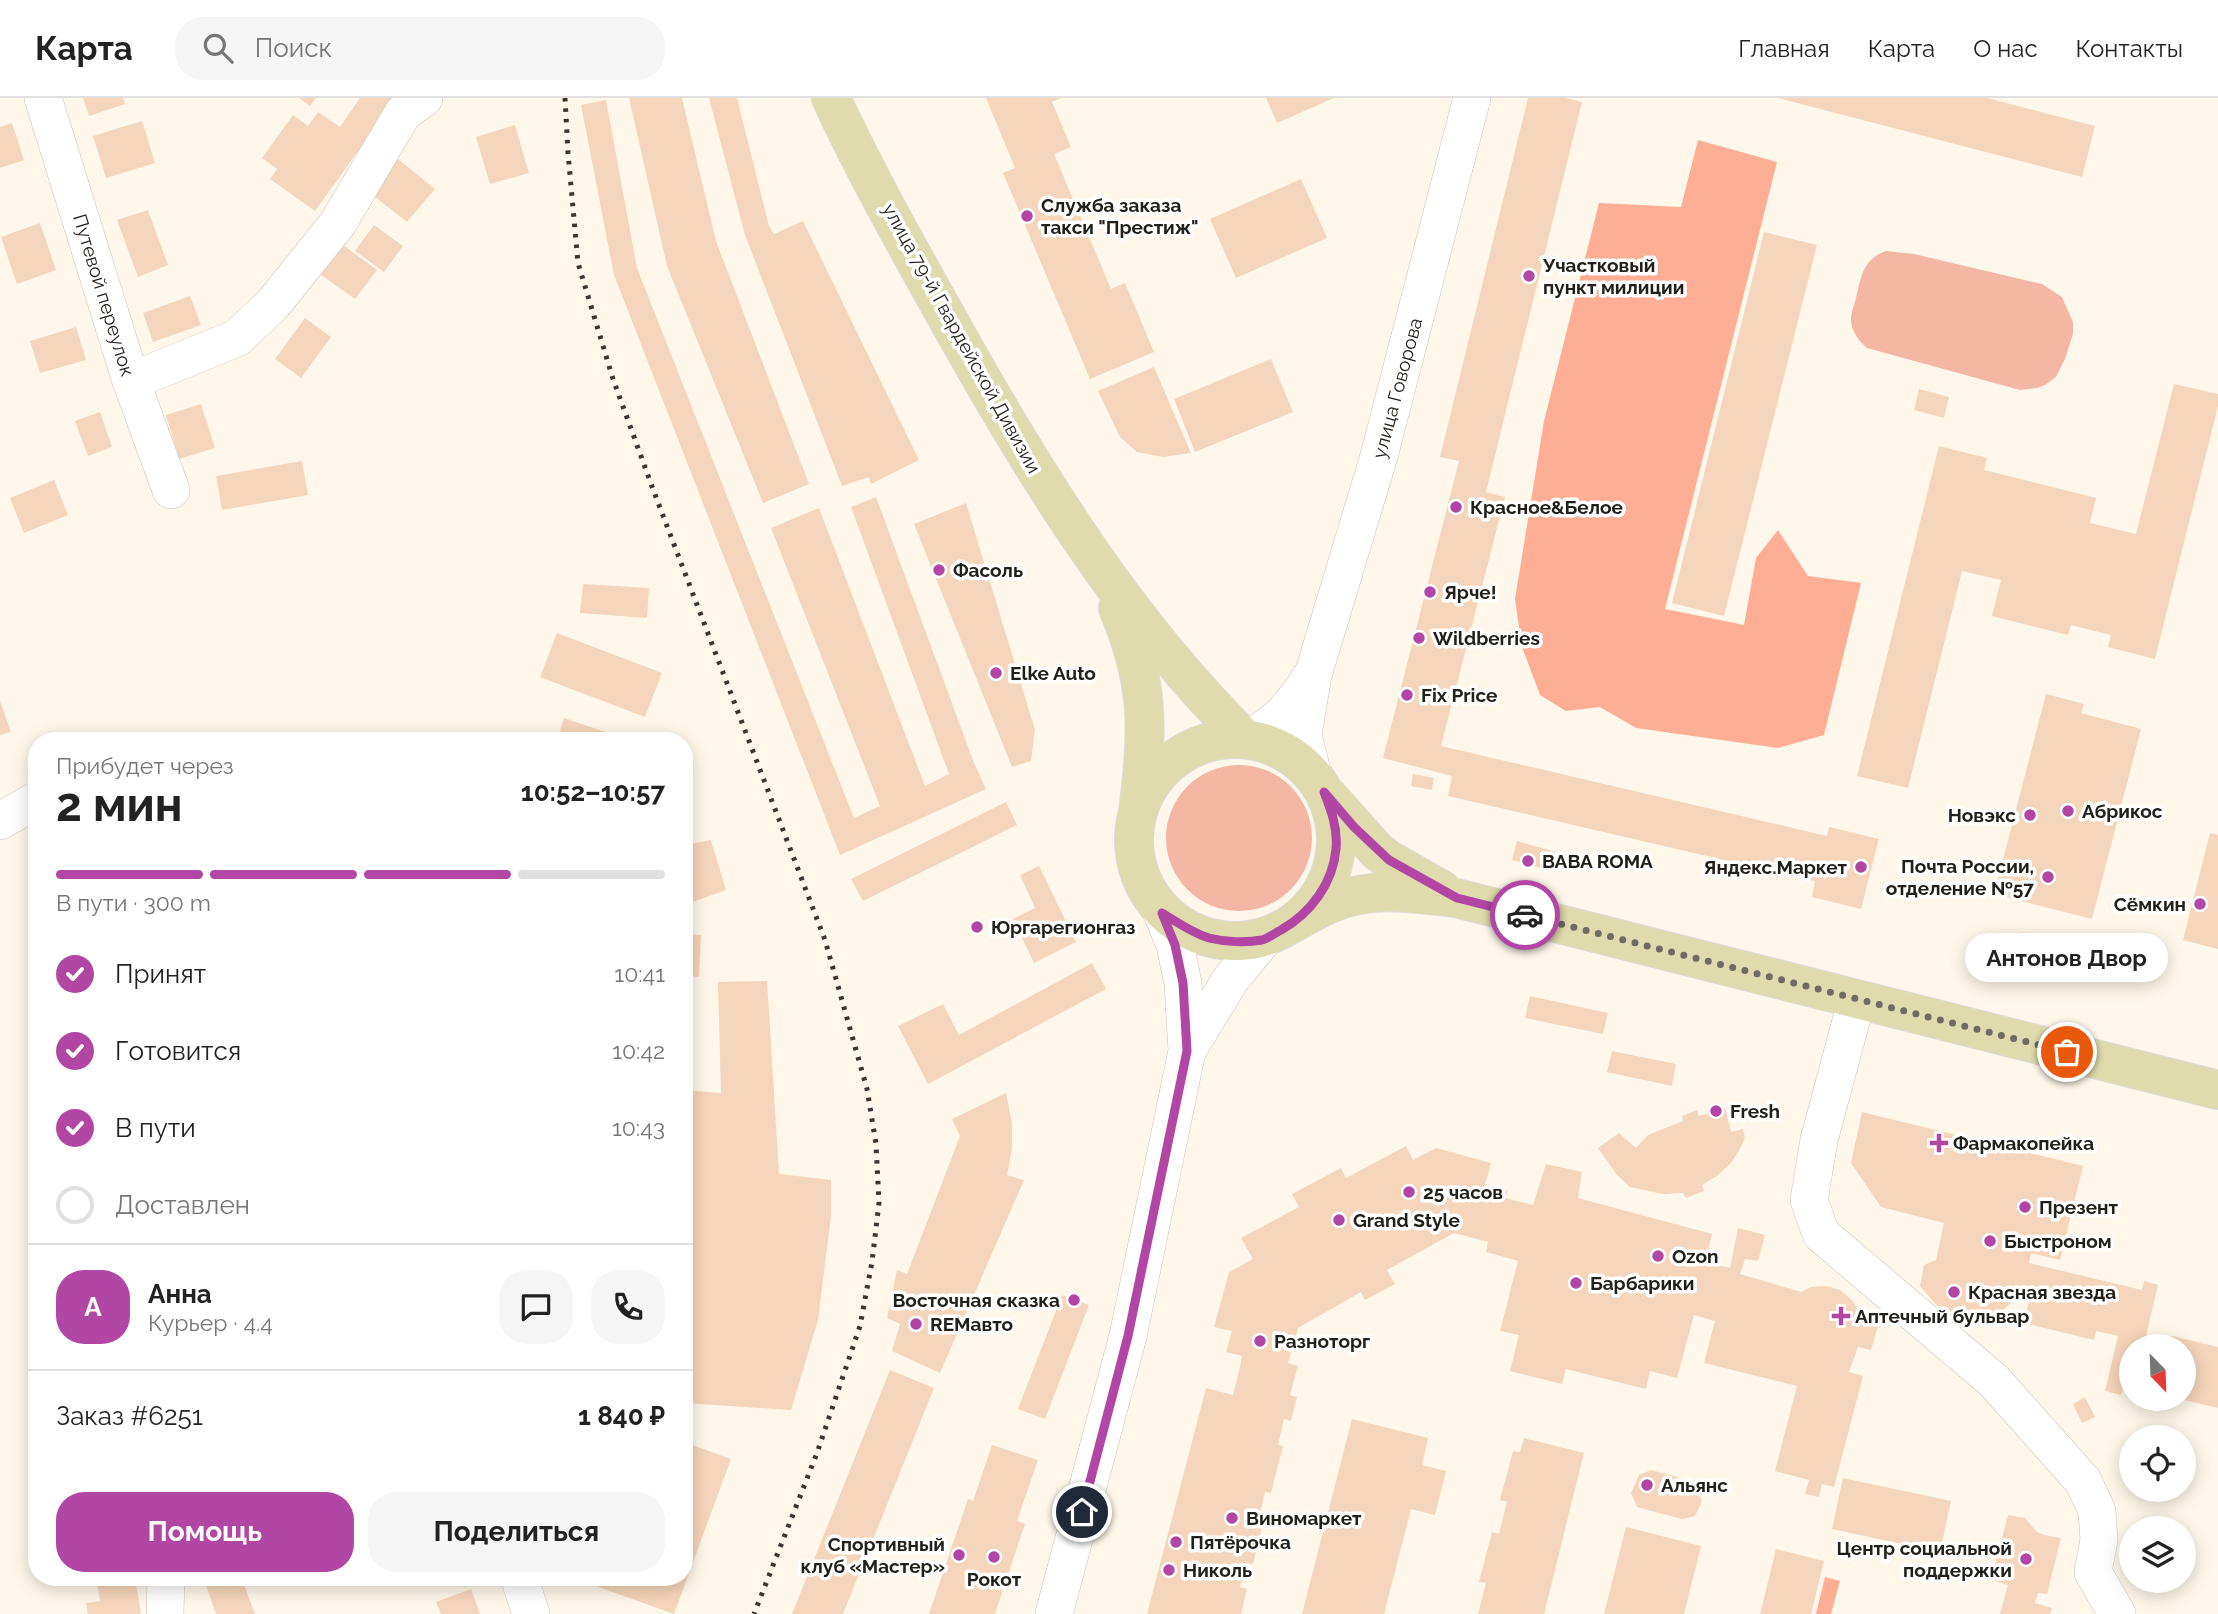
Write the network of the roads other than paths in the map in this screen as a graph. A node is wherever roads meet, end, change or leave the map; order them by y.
1 (43, 98) edge
2 (424, 98) edge
3 (831, 98) edge
4 (1472, 98) edge
5 (131, 382) junction
6 (171, 490) dead end
7 (1102, 572) junction
8 (1313, 675) junction
9 (1246, 740) junction
10 (1318, 783) junction
11 (28, 805) edge
12 (1138, 811) junction
13 (0, 821) edge
14 (1457, 898) junction
15 (1162, 913) junction
16 (1279, 931) junction
17 (1857, 999) junction
18 (1187, 1051) junction
19 (2218, 1090) edge
20 (166, 1586) edge
21 (522, 1586) edge
22 (165, 1614) edge
23 (531, 1614) edge
24 (1054, 1614) edge
25 (2117, 1614) edge

1 - 5 street, Путевой переулок
2 - 5 street
3 - 7 main road, улица 79-й Гвардейской Дивизии
4 - 8 street, улица Говорова
5 - 6 street, Путевой переулок
7 - 9 main road, улица 79-й Гвардейской Дивизии
7 - 12 main road, улица 79-й Гвардейской Дивизии
8 - 9 street
8 - 10 street
9 - 10 main road
9 - 12 main road
10 - 14 main road
10 - 16 main road
11 - 13 street
12 - 15 main road
14 - 16 main road
14 - 17 main road
15 - 16 main road
15 - 18 street
16 - 18 street
17 - 19 main road
17 - 25 street
18 - 24 street
20 - 22 street
21 - 23 street

